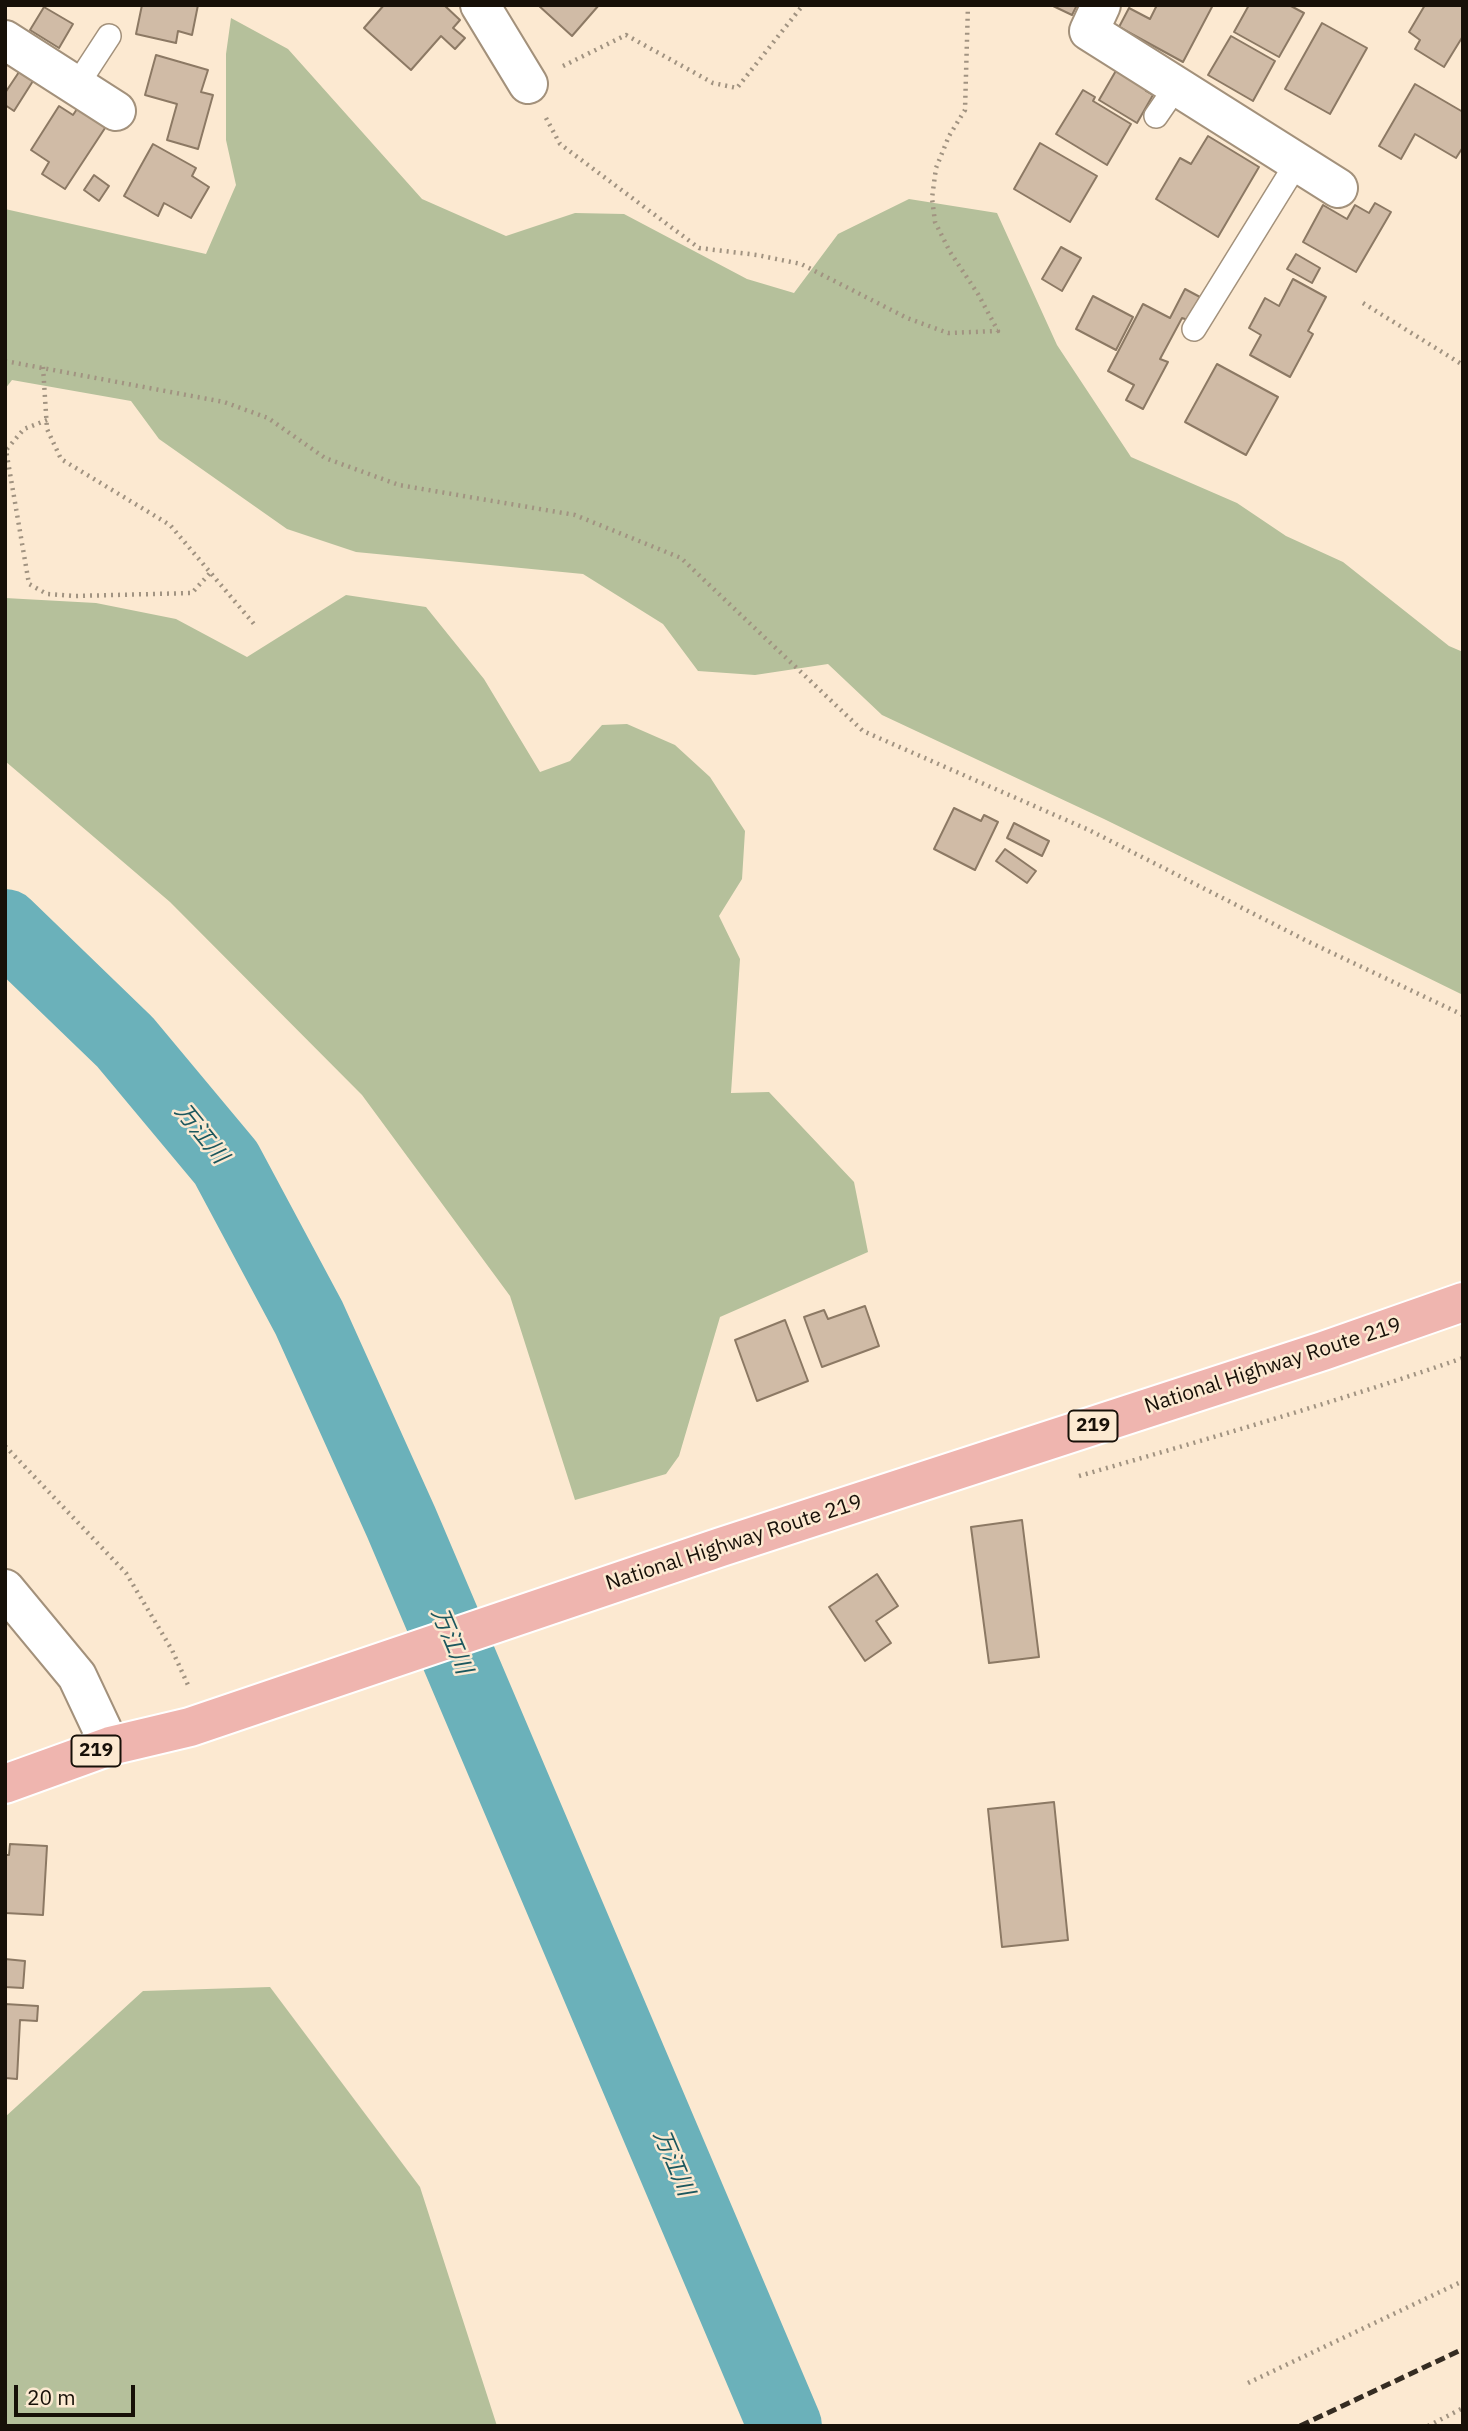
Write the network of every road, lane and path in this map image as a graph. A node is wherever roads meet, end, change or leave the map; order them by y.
1 (480, 5) edge
2 (803, 5) edge
3 (968, 5) edge
4 (1101, 5) edge
5 (109, 36) dead end
6 (5, 40) edge
7 (528, 84) junction
8 (77, 85) junction
9 (116, 111) dead end
10 (1297, 161) junction
11 (1338, 188) dead end
12 (1363, 303) dead end
13 (1194, 329) dead end
14 (5, 360) edge
15 (1463, 365) edge
16 (43, 368) junction
17 (47, 420) junction
18 (210, 573) junction
19 (254, 624) dead end
20 (1463, 1015) edge
21 (1463, 1302) edge
22 (1463, 1357) edge
23 (5, 1446) edge
24 (1078, 1476) dead end
25 (5, 1589) edge
26 (190, 1727) junction
27 (110, 1746) junction
28 (5, 1784) edge
29 (1463, 2281) edge
30 (1248, 2383) dead end
31 (1462, 2411) edge
32 (1428, 2426) edge

1 - 7 street
2 - 7 path
3 - 7 path
4 - 10 street
5 - 8 lane
6 - 8 street
8 - 9 street
10 - 11 street
10 - 13 lane
12 - 15 path
14 - 16 path
16 - 17 path
16 - 20 path
17 - 18 path
17 - 18 path
18 - 19 path
21 - 26 highway, National Highway Route 219 / 219
22 - 24 path
23 - 26 path
25 - 27 street
26 - 27 highway, National Highway Route 219 / 219
27 - 28 highway, National Highway Route 219 / 219
29 - 30 path
31 - 32 path

